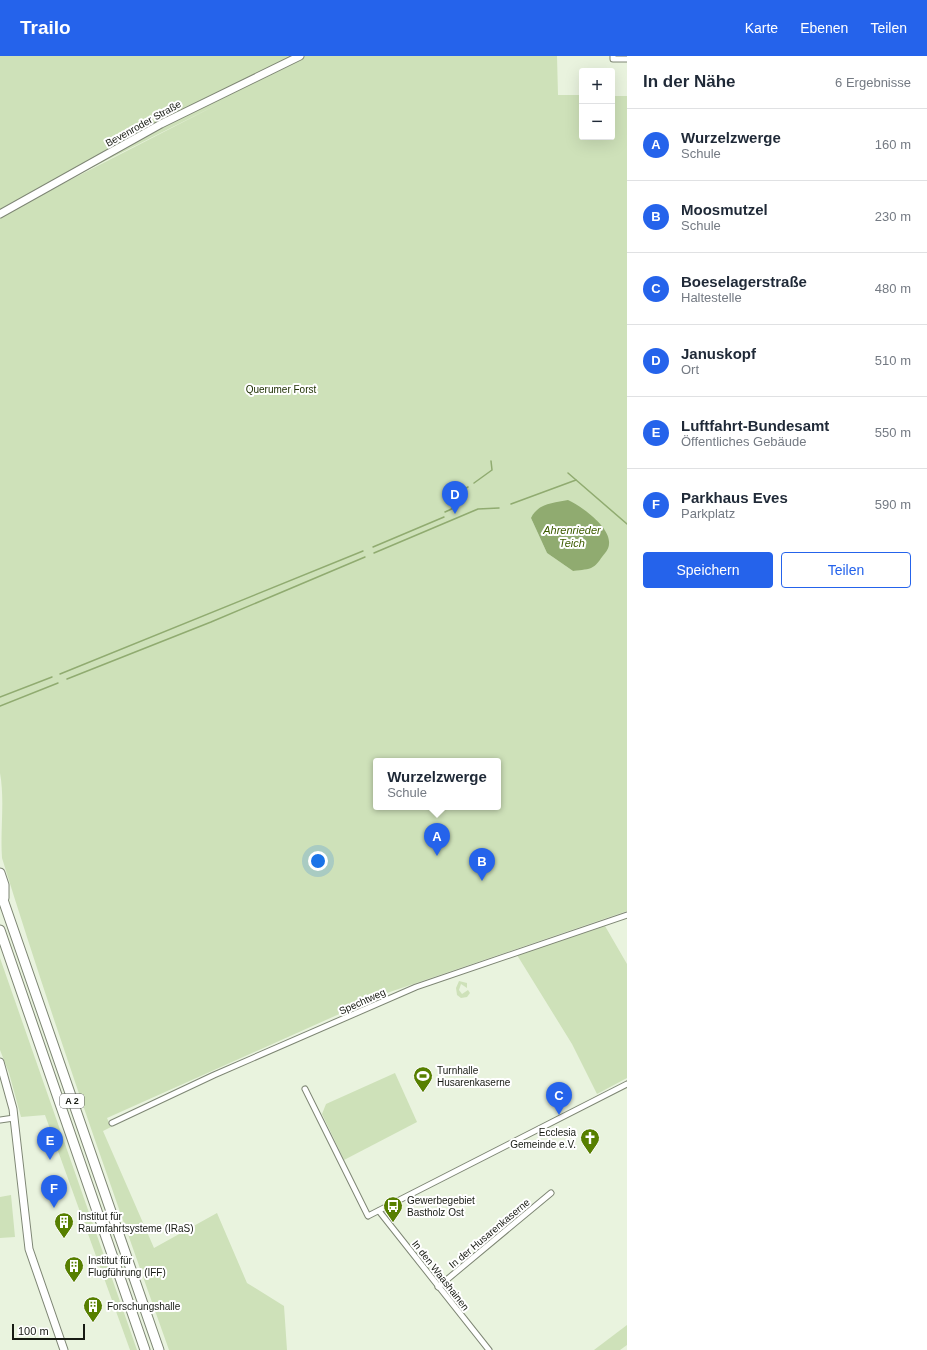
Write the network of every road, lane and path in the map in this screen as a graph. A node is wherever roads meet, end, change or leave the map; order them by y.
1 (300, 56) edge
2 (613, 56) edge
3 (627, 60) edge
4 (0, 214) edge
5 (0, 873) edge
6 (0, 891) edge
7 (4, 904) junction
8 (627, 915) edge
9 (0, 930) edge
10 (0, 1062) edge
11 (627, 1084) edge
12 (305, 1088) dead end
13 (14, 1118) junction
14 (0, 1120) edge
15 (112, 1123) dead end
16 (551, 1193) dead end
17 (379, 1211) junction
18 (438, 1286) junction
19 (64, 1350) edge
20 (146, 1350) edge
21 (159, 1350) edge
22 (489, 1350) edge

1 - 4 main road, Bevenroder Straße
2 - 3 street
5 - 7 highway
6 - 7 highway, A 2
7 - 21 highway, A 2
8 - 15 street, Spechtweg
9 - 20 highway, A 2
10 - 13 main road
11 - 17 street
12 - 17 street
13 - 14 street
13 - 19 main road
16 - 18 street, In der Husarenkaserne
17 - 18 street, In den Waashainen
18 - 22 street, In den Waashainen

